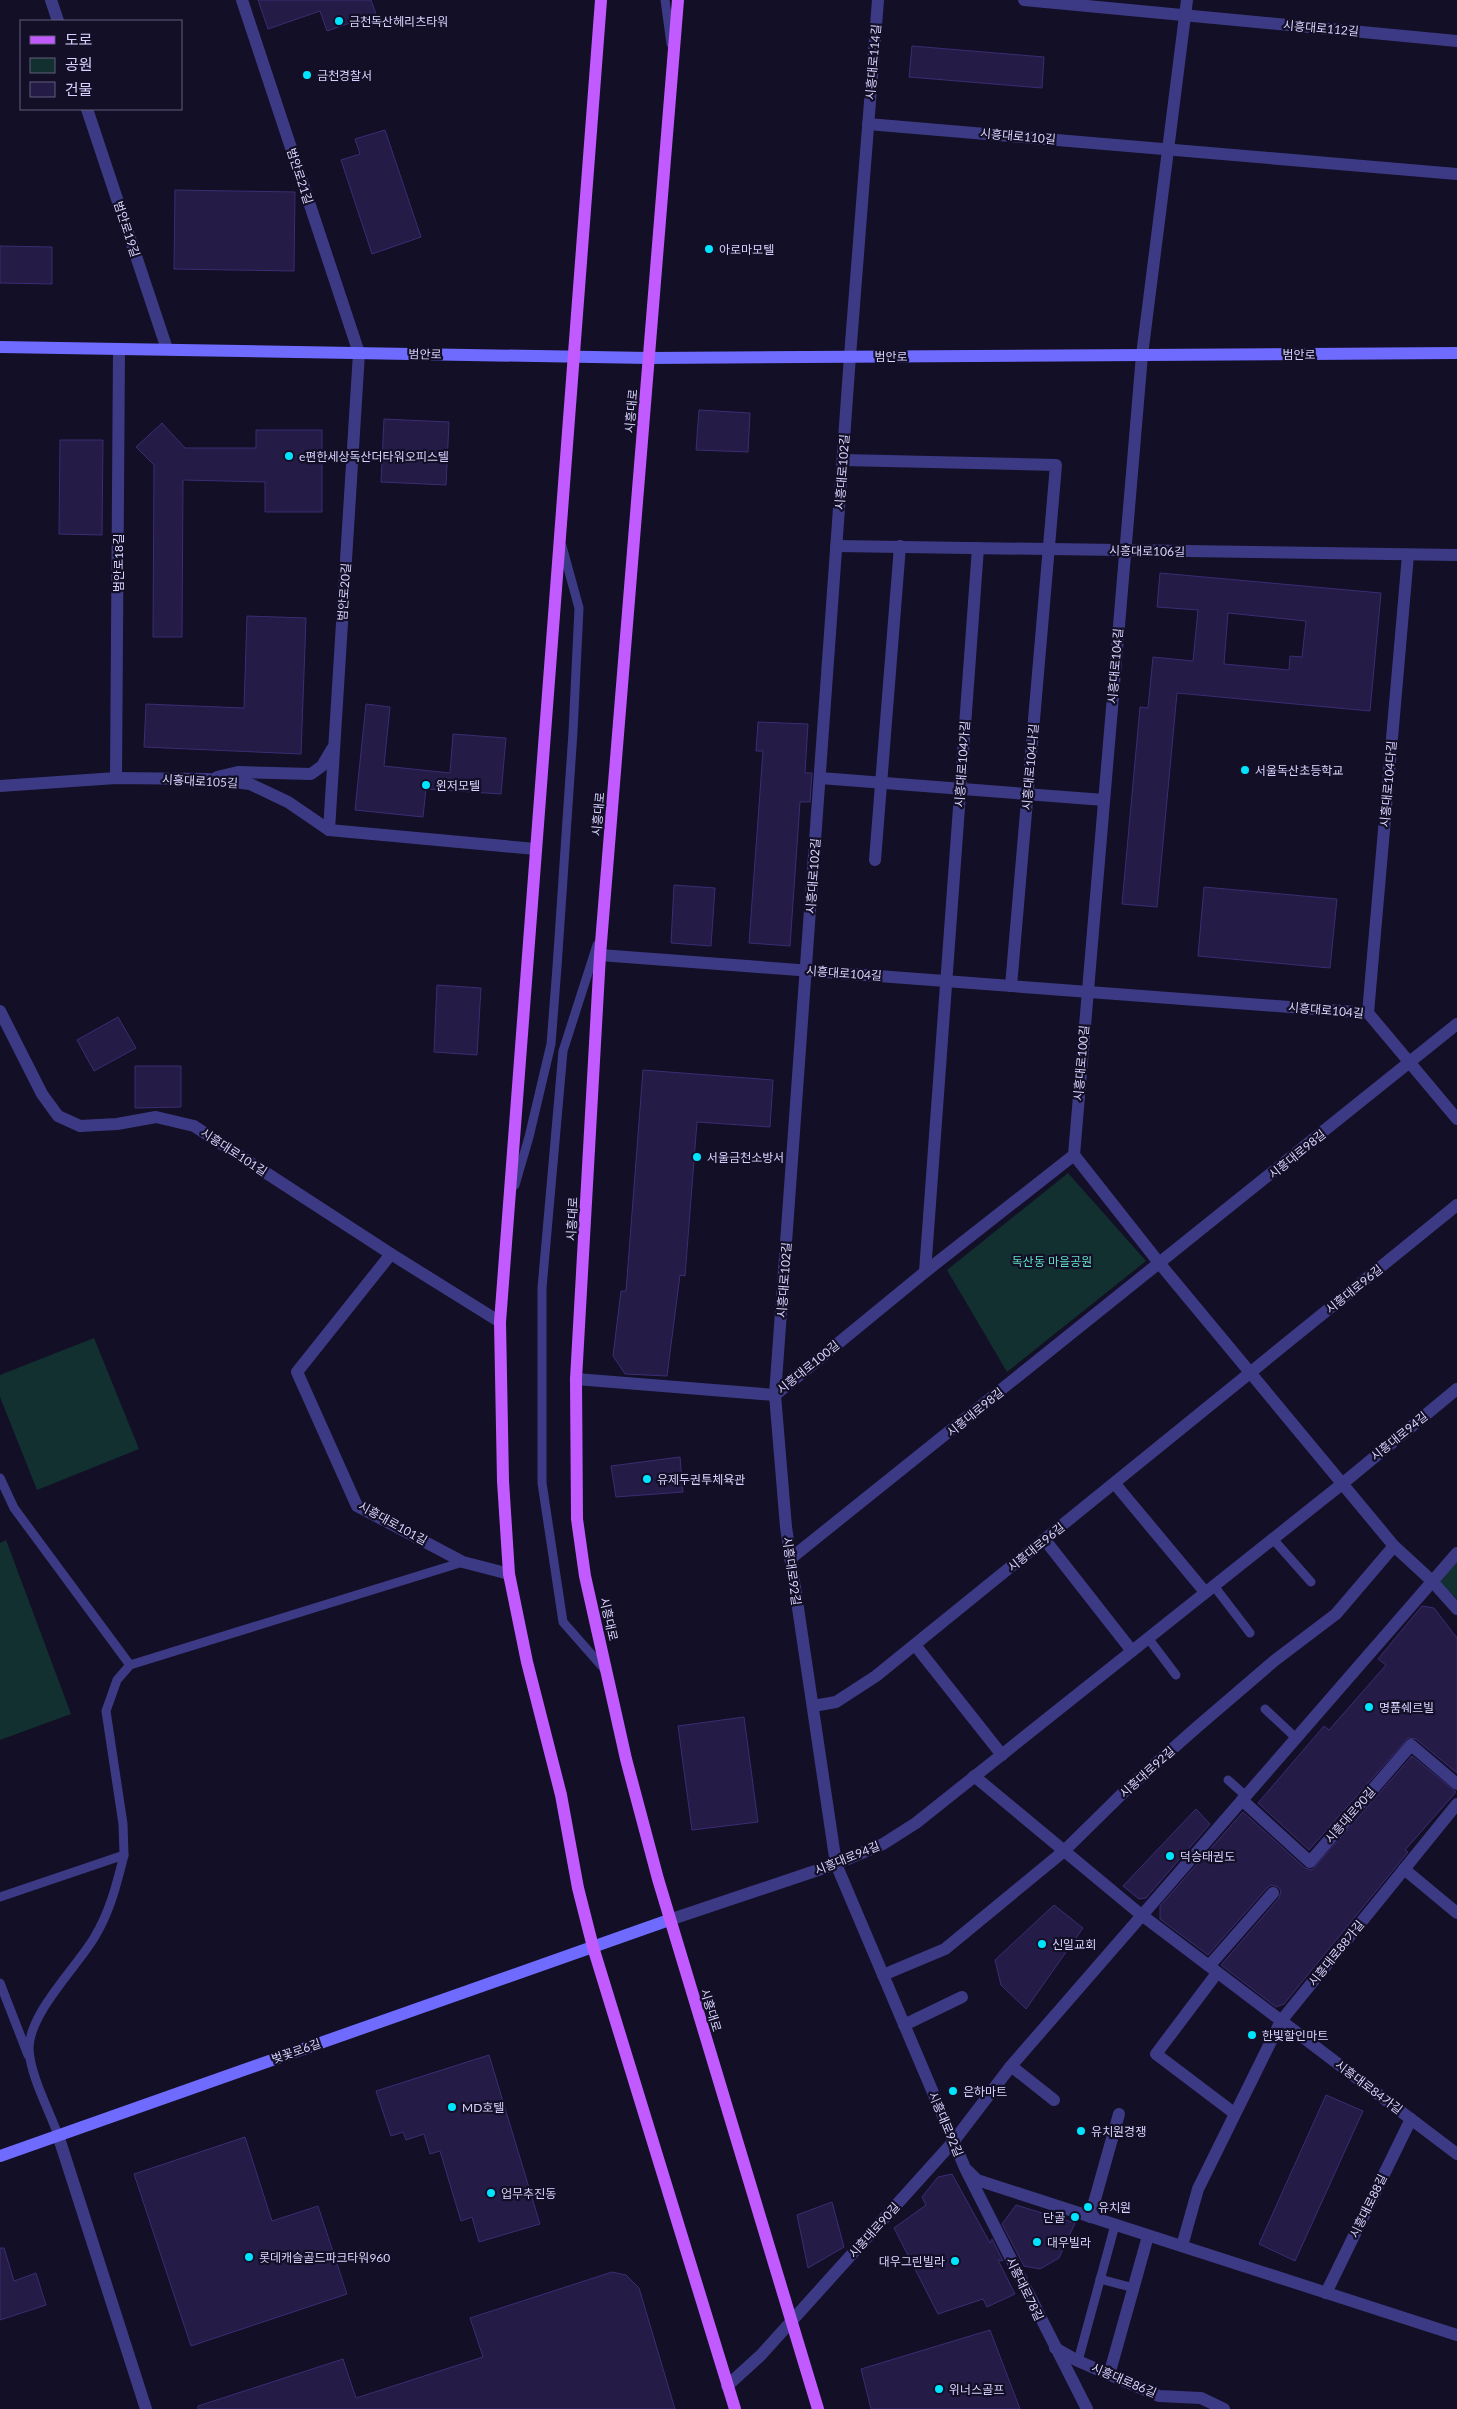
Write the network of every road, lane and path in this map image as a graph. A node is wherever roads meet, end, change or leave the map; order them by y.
1 (51, 0) edge
2 (242, 0) edge
3 (601, 0) edge
4 (665, 0) edge
5 (678, 0) edge
6 (878, 0) edge
7 (1024, 0) edge
8 (1187, 0) edge
9 (1185, 15) junction
10 (58, 20) edge
11 (1457, 41) edge
12 (673, 59) junction
13 (87, 110) edge
14 (868, 124) junction
15 (1168, 149) junction
16 (1457, 174) edge
17 (0, 347) edge
18 (119, 349) junction
19 (166, 349) junction
20 (358, 353) junction
21 (1457, 353) edge
22 (1142, 355) junction
23 (574, 356) junction
24 (850, 356) junction
25 (649, 358) junction
26 (843, 460) junction
27 (560, 539) junction
28 (836, 546) junction
29 (900, 546) junction
30 (978, 548) junction
31 (1049, 549) junction
32 (1125, 550) junction
33 (1408, 555) junction
34 (1457, 555) edge
35 (334, 747) junction
36 (116, 778) junction
37 (820, 778) junction
38 (208, 779) junction
39 (881, 782) junction
40 (0, 786) edge
41 (960, 789) junction
42 (1028, 794) junction
43 (1104, 800) junction
44 (328, 830) junction
45 (536, 849) junction
46 (875, 860) dead end
47 (602, 927) junction
48 (600, 955) junction
49 (806, 970) junction
50 (945, 981) junction
51 (1011, 986) junction
52 (1087, 992) junction
53 (0, 1011) edge
54 (1368, 1013) junction
55 (1457, 1024) edge
56 (1410, 1063) junction
57 (1457, 1119) edge
58 (1074, 1156) junction
59 (510, 1201) junction
60 (1457, 1205) edge
61 (391, 1254) junction
62 (1160, 1264) junction
63 (925, 1272) junction
64 (500, 1322) junction
65 (1250, 1374) junction
66 (576, 1378) junction
67 (1457, 1389) edge
68 (775, 1395) junction
69 (0, 1478) edge
70 (1115, 1484) junction
71 (1342, 1484) junction
72 (1273, 1539) junction
73 (1045, 1540) junction
74 (1394, 1546) junction
75 (1457, 1553) edge
76 (790, 1559) junction
77 (463, 1562) junction
78 (509, 1574) junction
79 (1432, 1581) junction
80 (1311, 1582) dead end
81 (1210, 1589) junction
82 (1457, 1608) edge
83 (1250, 1633) dead end
84 (1148, 1638) junction
85 (915, 1645) junction
86 (1132, 1652) junction
87 (130, 1665) junction
88 (607, 1673) junction
89 (1176, 1675) dead end
90 (813, 1706) junction
91 (1265, 1709) dead end
92 (1296, 1738) junction
93 (1002, 1755) junction
94 (974, 1776) junction
95 (1228, 1780) dead end
96 (1457, 1784) edge
97 (1244, 1798) junction
98 (1457, 1804) edge
99 (1064, 1851) junction
100 (124, 1855) junction
101 (836, 1864) junction
102 (1404, 1869) junction
103 (1273, 1893) dead end
104 (0, 1897) edge
105 (1457, 1913) edge
106 (1142, 1915) junction
107 (669, 1920) junction
108 (593, 1947) junction
109 (1213, 1969) junction
110 (883, 1975) junction
111 (0, 1983) edge
112 (962, 1997) dead end
113 (1281, 2021) junction
114 (904, 2026) junction
115 (30, 2061) junction
116 (1011, 2066) junction
117 (1054, 2100) dead end
118 (1234, 2113) junction
119 (1119, 2114) dead end
120 (1411, 2119) junction
121 (58, 2136) junction
122 (954, 2142) junction
123 (1457, 2154) edge
124 (0, 2156) edge
125 (965, 2168) junction
126 (1090, 2217) junction
127 (1116, 2225) junction
128 (1148, 2236) junction
129 (1182, 2246) junction
130 (1100, 2279) junction
131 (1134, 2288) junction
132 (1326, 2293) junction
133 (791, 2321) junction
134 (1457, 2335) edge
135 (1055, 2348) junction
136 (1078, 2361) junction
137 (1110, 2375) junction
138 (728, 2386) junction
139 (146, 2409) edge
140 (735, 2409) edge
141 (818, 2409) edge
142 (1087, 2409) edge
143 (1224, 2409) edge

1 - 10 street
2 - 20 street, 범안로21길
3 - 23 main road
4 - 12 lane
5 - 12 main road, 시흥대로
6 - 14 street, 시흥대로114길
7 - 9 street, 시흥대로112길
8 - 9 street
9 - 11 street, 시흥대로112길
9 - 15 street
12 - 25 main road, 시흥대로
13 - 19 street, 범안로19길
14 - 15 street, 시흥대로110길
14 - 24 street
15 - 16 street, 시흥대로110길
15 - 22 street
17 - 18 main road, 범안로
18 - 19 main road, 범안로
18 - 36 street, 범안로18길
19 - 20 main road, 범안로
20 - 23 main road, 범안로
20 - 35 street, 범안로20길
21 - 22 main road, 범안로
22 - 24 main road, 범안로
22 - 32 street
23 - 25 main road, 범안로
23 - 27 main road
24 - 25 main road, 범안로
24 - 26 street, 시흥대로102길
25 - 47 main road, 시흥대로
26 - 28 street, 시흥대로102길
26 - 31 street, 시흥대로104나길
27 - 45 main road
27 - 59 lane
28 - 29 street, 시흥대로106길
28 - 37 street, 시흥대로102길
29 - 30 street, 시흥대로106길
29 - 39 street
30 - 31 street, 시흥대로106길
30 - 41 street, 시흥대로104가길
31 - 32 street, 시흥대로106길
31 - 42 street, 시흥대로104나길
32 - 33 street, 시흥대로106길
32 - 43 street, 시흥대로104길
33 - 34 street, 시흥대로106길
33 - 54 street, 시흥대로104다길
35 - 38 street
35 - 44 street, 범안로20길
36 - 38 street, 시흥대로105길
36 - 40 street, 시흥대로105길
37 - 39 street
37 - 49 street, 시흥대로102길
38 - 44 street, 시흥대로105길
39 - 41 street
39 - 46 street
41 - 42 street
41 - 50 street, 시흥대로104가길
42 - 43 street
42 - 51 street, 시흥대로104나길
43 - 52 street, 시흥대로104길
44 - 45 street, 시흥대로105길
45 - 59 main road
47 - 48 main road, 시흥대로
47 - 88 lane
48 - 49 street, 시흥대로104길
48 - 66 main road, 시흥대로
49 - 50 street, 시흥대로104길
49 - 68 street, 시흥대로102길
50 - 51 street, 시흥대로104길
50 - 63 street
51 - 52 street, 시흥대로104길
52 - 54 street, 시흥대로104길
52 - 58 street, 시흥대로100길
53 - 61 street, 시흥대로101길
54 - 56 street, 시흥대로104길
55 - 56 street, 시흥대로98길
56 - 57 street, 시흥대로104길
56 - 62 street, 시흥대로98길
58 - 62 street
58 - 63 street, 시흥대로100길
59 - 64 main road
60 - 65 street, 시흥대로96길
61 - 64 street, 시흥대로101길
61 - 77 street, 시흥대로101길
62 - 65 street
62 - 76 street, 시흥대로98길
63 - 68 street, 시흥대로100길
64 - 78 main road
65 - 70 street, 시흥대로96길
65 - 71 street
66 - 68 street, 시흥대로100길
66 - 88 main road, 시흥대로
67 - 71 street, 시흥대로94길
68 - 76 street, 시흥대로92길
69 - 87 lane
70 - 73 street, 시흥대로96길
70 - 81 street
71 - 72 street, 시흥대로94길
71 - 74 street
72 - 80 lane
72 - 81 street, 시흥대로94길
73 - 85 street, 시흥대로96길
73 - 86 street
74 - 79 street
74 - 99 street, 시흥대로92길
75 - 79 street, 시흥대로90길
76 - 90 street, 시흥대로92길
77 - 78 street, 시흥대로101길
77 - 87 lane
78 - 108 main road
79 - 82 street
79 - 92 street, 시흥대로90길
81 - 83 lane
81 - 84 street, 시흥대로94길
84 - 86 street, 시흥대로94길
84 - 89 lane
85 - 90 street, 시흥대로96길
85 - 93 street
86 - 93 street, 시흥대로94길
87 - 100 lane
88 - 107 main road, 시흥대로
90 - 101 street, 시흥대로92길
91 - 92 lane
92 - 97 street, 시흥대로90길
93 - 94 street, 시흥대로94길
94 - 99 street
94 - 101 street, 시흥대로94길
95 - 97 lane, 시흥대로90길
96 - 97 street, 시흥대로90길
97 - 106 street, 시흥대로90길
98 - 102 street, 시흥대로88가길
99 - 106 street
99 - 110 street, 시흥대로92길
100 - 104 lane
100 - 115 lane
101 - 107 street, 시흥대로94길
101 - 110 street, 시흥대로92길
102 - 105 street
102 - 113 street, 시흥대로88가길
103 - 109 street
106 - 109 street
106 - 116 street, 시흥대로90길
107 - 108 main road, 벚꽃로6길
107 - 133 main road, 시흥대로
108 - 121 main road, 벚꽃로6길
108 - 138 main road
109 - 113 street
109 - 118 street
110 - 114 street, 시흥대로92길
111 - 115 lane
112 - 114 street
113 - 118 street, 시흥대로88가길
113 - 120 street, 시흥대로84가길
114 - 122 street, 시흥대로92길
115 - 121 lane
116 - 117 street
116 - 122 street, 시흥대로90길
118 - 129 street, 시흥대로88가길
119 - 126 street
120 - 123 street, 시흥대로84가길
120 - 132 street, 시흥대로88길
121 - 124 main road, 벚꽃로6길
121 - 139 street
122 - 125 street, 시흥대로92길
122 - 133 street, 시흥대로90길
125 - 126 street
125 - 135 street, 시흥대로78길
126 - 127 street
127 - 128 street
127 - 130 lane
128 - 129 street
128 - 131 street
129 - 132 street
130 - 131 lane
130 - 136 lane
131 - 137 street
132 - 134 street
133 - 138 street, 시흥대로90길
133 - 141 main road, 시흥대로
135 - 136 street, 시흥대로86길
135 - 142 street, 시흥대로78길
136 - 137 street, 시흥대로86길
137 - 143 street, 시흥대로86길
138 - 140 main road

